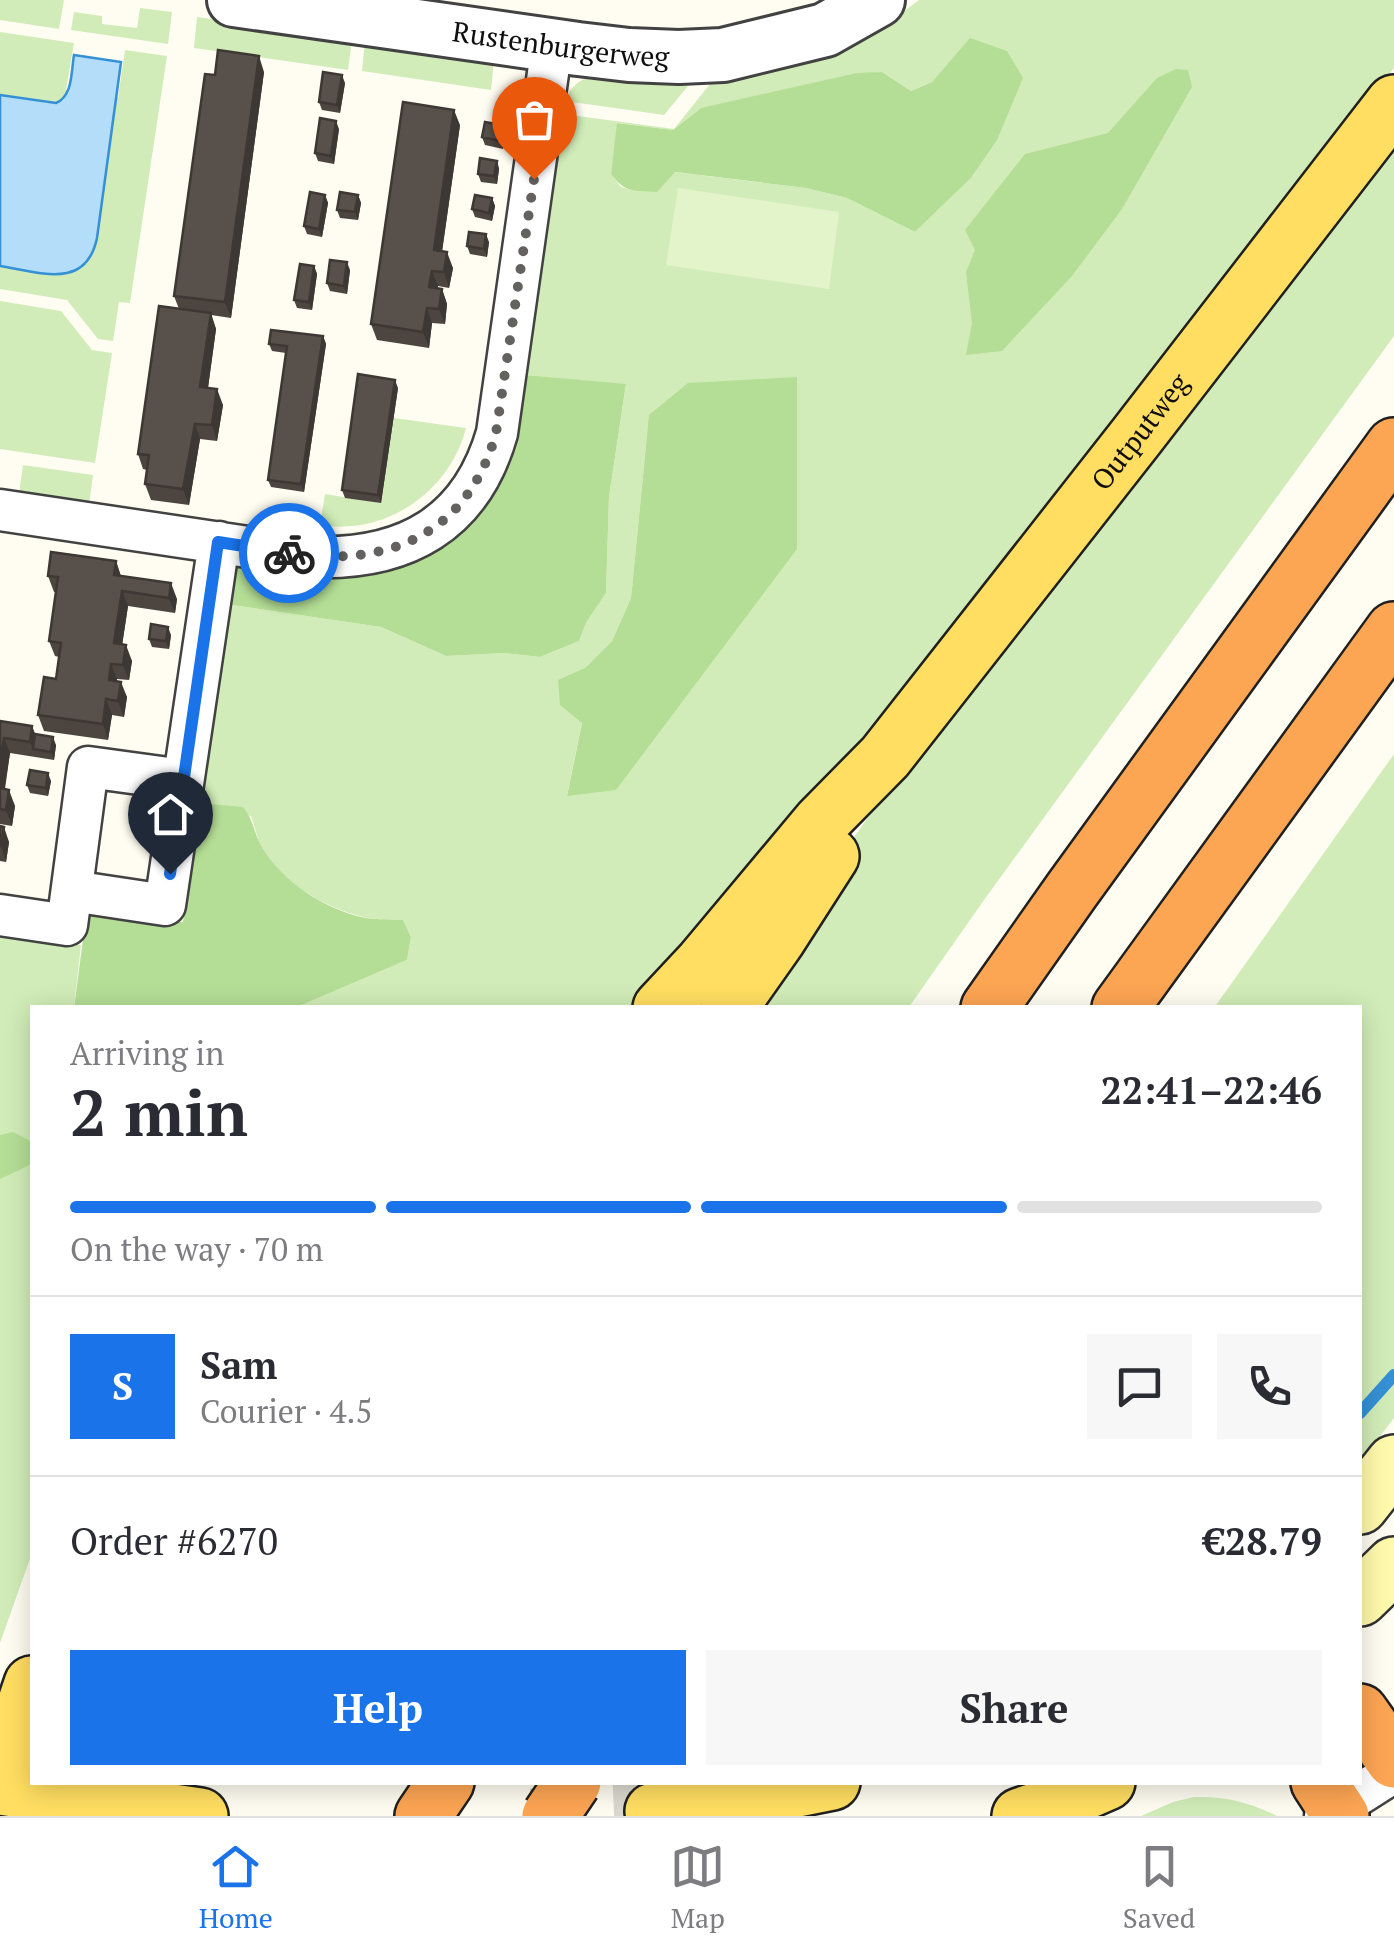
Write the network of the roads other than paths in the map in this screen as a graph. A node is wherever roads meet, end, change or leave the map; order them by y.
1 (234, 0) edge
2 (878, 0) edge
3 (388, 11) edge
4 (552, 45) junction
5 (1394, 103) edge
6 (1394, 446) edge
7 (0, 510) edge
8 (218, 542) junction
9 (1394, 630) edge
10 (886, 757) junction
11 (183, 780) junction
12 (72, 891) junction
13 (0, 915) edge
14 (664, 1005) edge
15 (731, 1005) edge
16 (991, 1005) edge
17 (1122, 1005) edge
18 (1394, 1463) edge
19 (1362, 1503) edge
20 (1394, 1565) edge
21 (1362, 1596) edge
22 (30, 1690) edge
23 (1362, 1715) edge
24 (1394, 1760) edge
25 (1394, 1772) edge
26 (0, 1778) edge
27 (444, 1785) edge
28 (571, 1785) edge
29 (818, 1785) edge
30 (1100, 1785) edge
31 (0, 1788) edge
32 (63, 1803) edge
33 (1331, 1806) edge
34 (652, 1811) dead end
35 (200, 1816) edge
36 (423, 1816) edge
37 (550, 1816) edge
38 (1020, 1816) edge

1 - 3 street, Rustenburgerweg
2 - 4 street, Rustenburgerweg
3 - 4 street, Rustenburgerweg
4 - 8 street
5 - 10 main road, Outputweg
6 - 16 highway
7 - 8 street
8 - 11 street
9 - 17 highway
10 - 14 main road, Outputweg
10 - 15 main road, Outputweg
11 - 12 street
11 - 12 street
12 - 13 street
18 - 19 main road
20 - 21 main road
22 - 26 main road
23 - 24 highway
25 - 33 street
27 - 36 highway
28 - 37 highway, bridge
29 - 34 main road
30 - 38 main road
31 - 32 main road
32 - 35 main road

